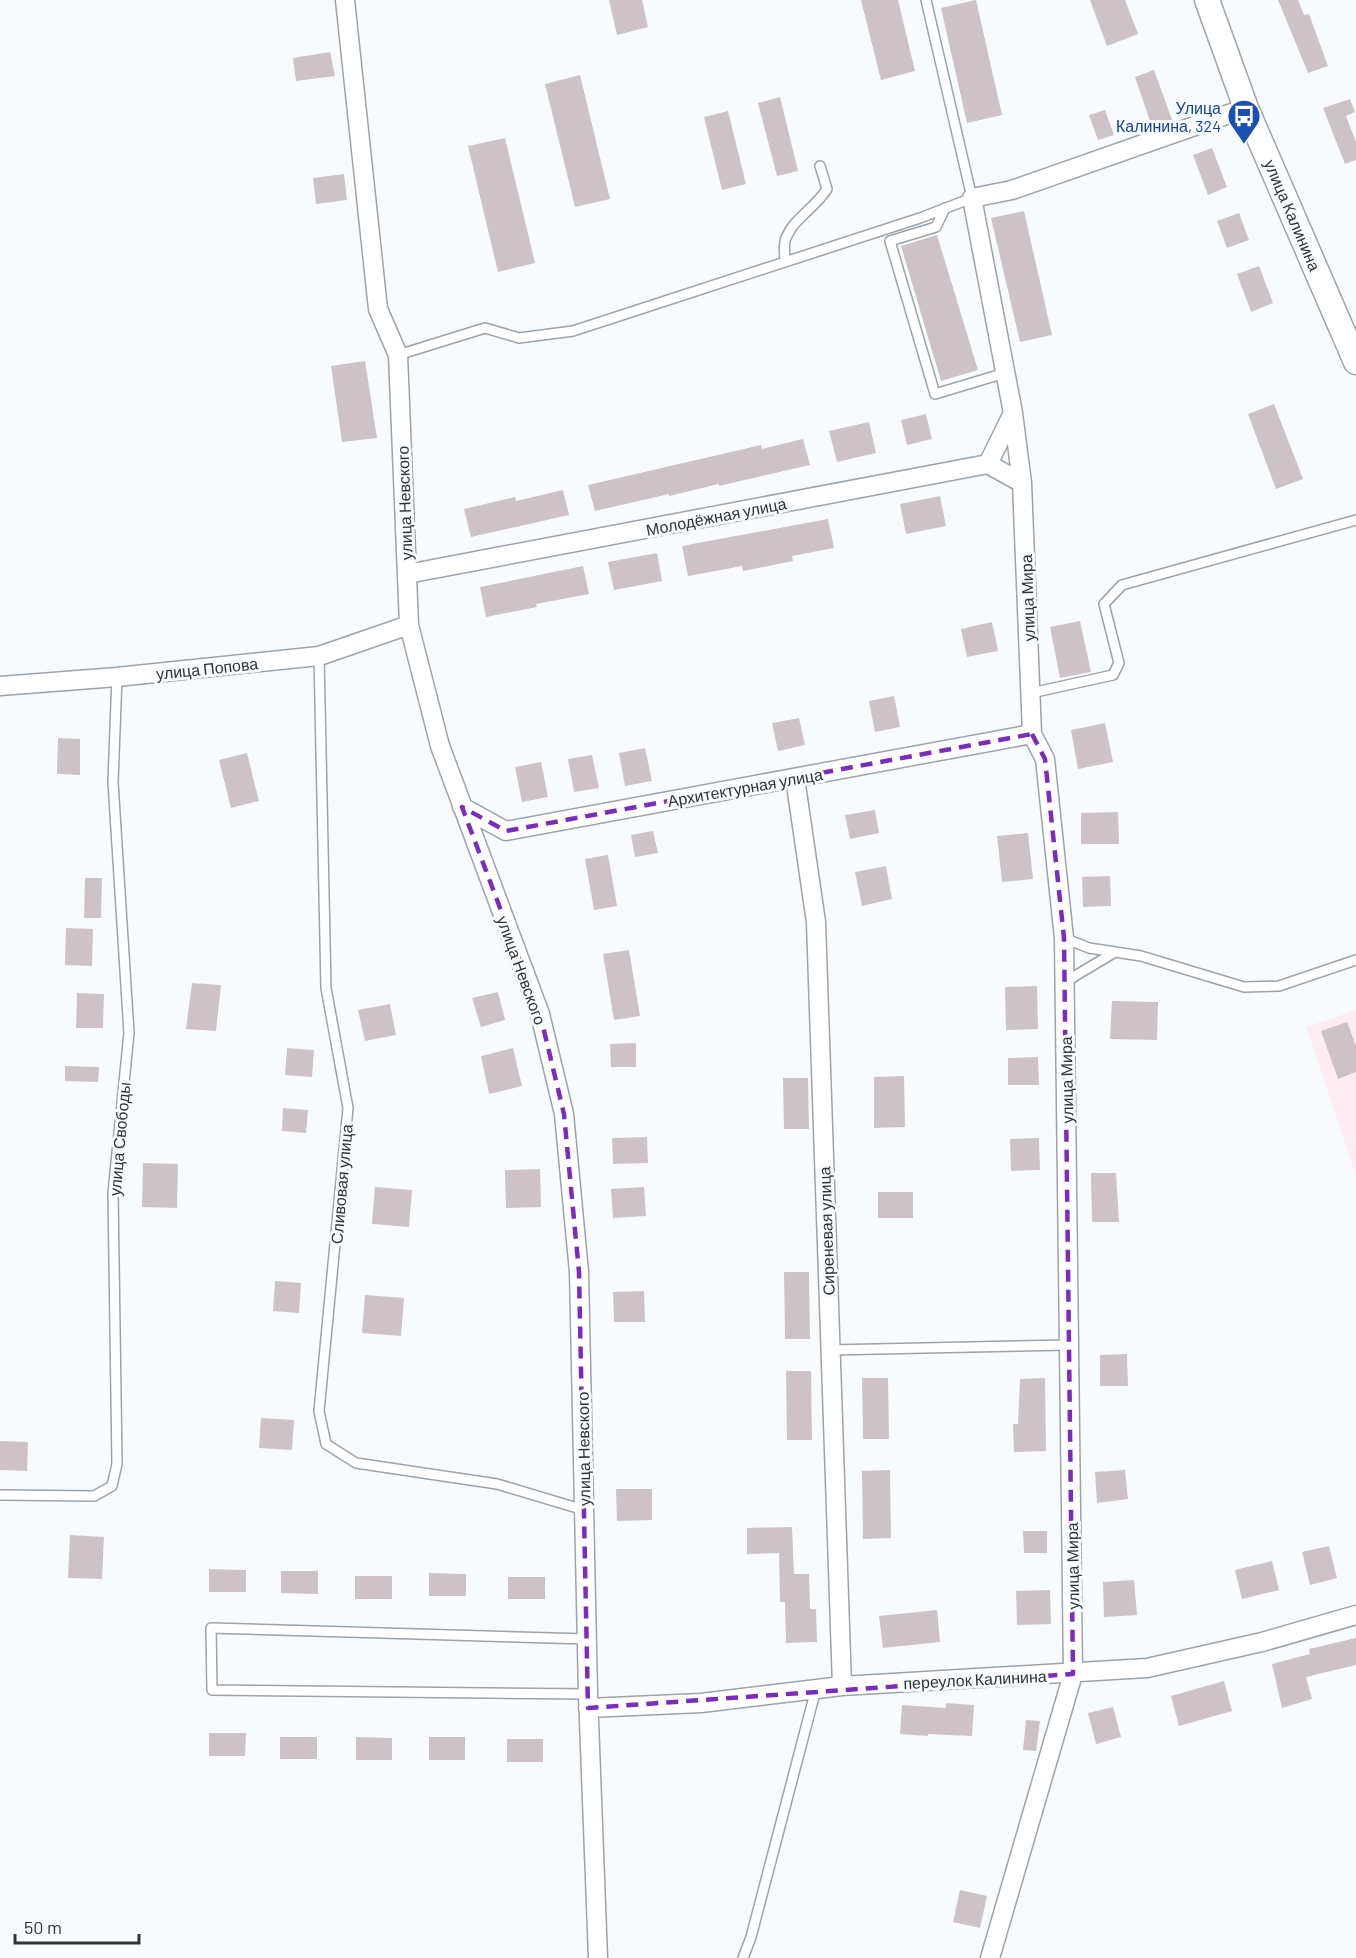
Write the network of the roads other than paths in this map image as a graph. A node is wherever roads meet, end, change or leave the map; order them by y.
1 (345, 0) edge
2 (926, 0) edge
3 (1207, 0) edge
4 (1246, 108) junction
5 (820, 166) dead end
6 (972, 198) junction
7 (945, 208) junction
8 (785, 262) junction
9 (398, 356) junction
10 (1356, 362) edge
11 (1005, 373) junction
12 (1013, 412) junction
13 (988, 464) junction
14 (1022, 483) junction
15 (1356, 520) edge
16 (407, 574) junction
17 (409, 625) junction
18 (319, 656) junction
19 (117, 677) junction
20 (0, 686) edge
21 (1031, 693) junction
22 (1032, 734) junction
23 (795, 778) junction
24 (462, 807) junction
25 (1064, 938) junction
26 (1115, 952) junction
27 (1356, 960) edge
28 (1065, 982) junction
29 (1069, 1345) junction
30 (830, 1350) junction
31 (0, 1495) edge
32 (584, 1510) junction
33 (1356, 1615) edge
34 (587, 1639) junction
35 (1073, 1674) junction
36 (842, 1686) junction
37 (816, 1689) junction
38 (588, 1701) junction
39 (598, 1958) edge
40 (743, 1958) edge
41 (990, 1958) edge

1 - 9 street, улица Невского
2 - 6 lane
3 - 4 street, улица Калинина
4 - 6 street
4 - 10 street, улица Калинина
5 - 8 lane
6 - 7 lane
6 - 11 street, улица Мира
7 - 8 lane
7 - 11 lane
8 - 9 lane
9 - 16 street, улица Невского
11 - 12 street, улица Мира
12 - 13 street
12 - 14 street, улица Мира
13 - 14 street
13 - 16 street, Молодёжная улица
14 - 21 street, улица Мира
15 - 21 lane
16 - 17 street, улица Невского
17 - 18 street, улица Попова
17 - 24 street, улица Невского
18 - 19 street, улица Попова
18 - 32 lane, Сливовая улица
19 - 20 street, улица Попова
19 - 31 lane, улица Свободы
21 - 22 street, улица Мира
22 - 23 street, Архитектурная улица
22 - 25 street, улица Мира
23 - 24 street, Архитектурная улица
23 - 30 street, Сиреневая улица
24 - 32 street, улица Невского
25 - 26 lane
25 - 28 street, улица Мира
26 - 27 lane
26 - 28 lane
28 - 29 street, улица Мира
29 - 30 lane
29 - 35 street, улица Мира
30 - 36 street, Сиреневая улица
32 - 34 street, улица Невского
33 - 35 street, переулок Калинина
34 - 38 street, улица Невского
34 - 38 lane
35 - 36 street, переулок Калинина
35 - 41 street, улица Мира
36 - 37 street, переулок Калинина
37 - 38 street, переулок Калинина
37 - 40 lane
38 - 39 street, улица Невского

